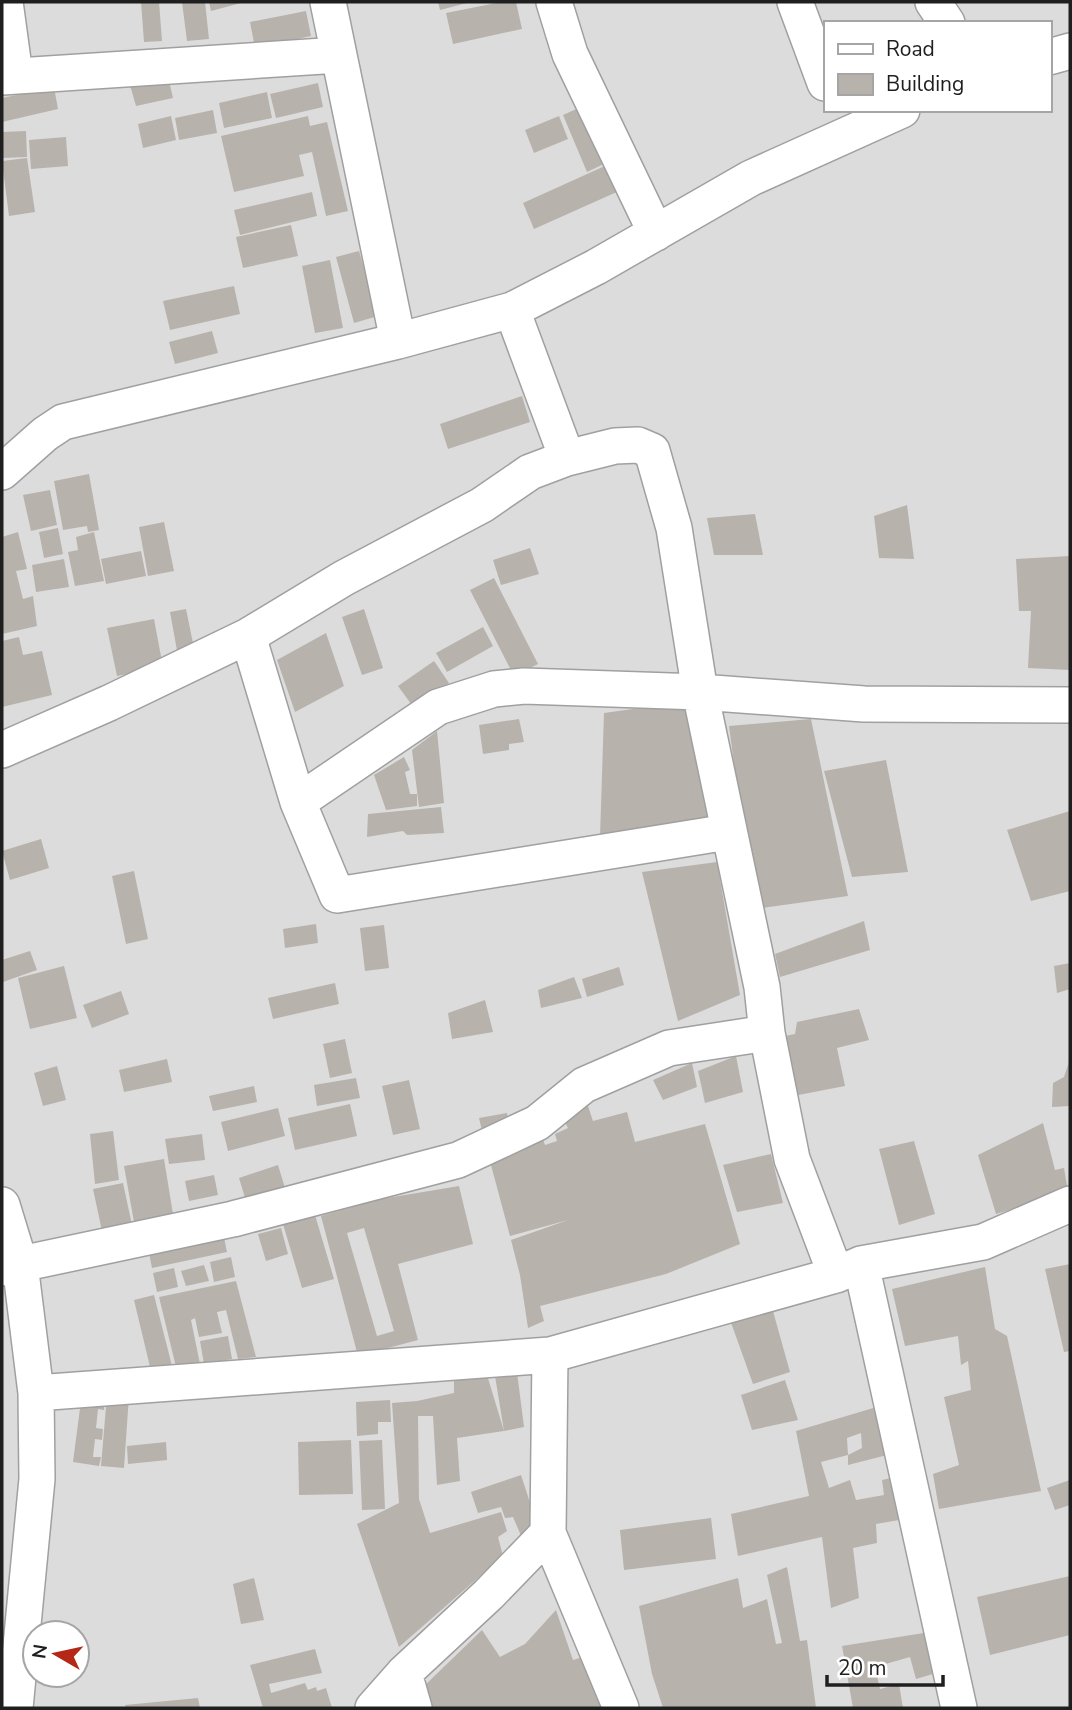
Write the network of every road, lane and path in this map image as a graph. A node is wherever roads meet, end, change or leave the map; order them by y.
1 (5, 2) edge
2 (328, 2) edge
3 (554, 2) edge
4 (795, 2) edge
5 (933, 2) edge
6 (946, 21) edge
7 (1070, 51) edge
8 (339, 55) junction
9 (1051, 56) edge
10 (8, 76) edge
11 (824, 80) edge
12 (892, 112) edge
13 (840, 123) edge
14 (656, 233) junction
15 (512, 310) junction
16 (398, 341) junction
17 (568, 458) junction
18 (2, 472) edge
19 (248, 636) junction
20 (700, 692) junction
21 (1070, 705) edge
22 (2, 750) edge
23 (298, 802) junction
24 (728, 832) junction
25 (767, 1033) junction
26 (1070, 1204) edge
27 (2, 1205) edge
28 (11, 1266) edge
29 (849, 1270) junction
30 (550, 1355) junction
31 (36, 1393) junction
32 (548, 1533) junction
33 (404, 1673) junction
34 (15, 1708) edge
35 (373, 1708) edge
36 (415, 1708) edge
37 (621, 1708) edge
38 (959, 1708) edge

1 - 10 street
2 - 8 street
3 - 14 street
4 - 11 street
5 - 6 street
7 - 9 street
8 - 10 street
8 - 16 street
12 - 13 street
13 - 14 street
14 - 15 street
15 - 16 street
15 - 17 street
16 - 18 street
17 - 19 street
17 - 20 street
19 - 22 street
19 - 23 street
20 - 21 street
20 - 23 street
20 - 24 street
23 - 24 street
24 - 25 street
25 - 28 street
25 - 29 street
26 - 29 street
27 - 28 street
28 - 31 street
29 - 30 street
29 - 38 street
30 - 31 street
30 - 32 street
31 - 34 street
32 - 33 street
32 - 37 street
33 - 35 street
33 - 36 street

